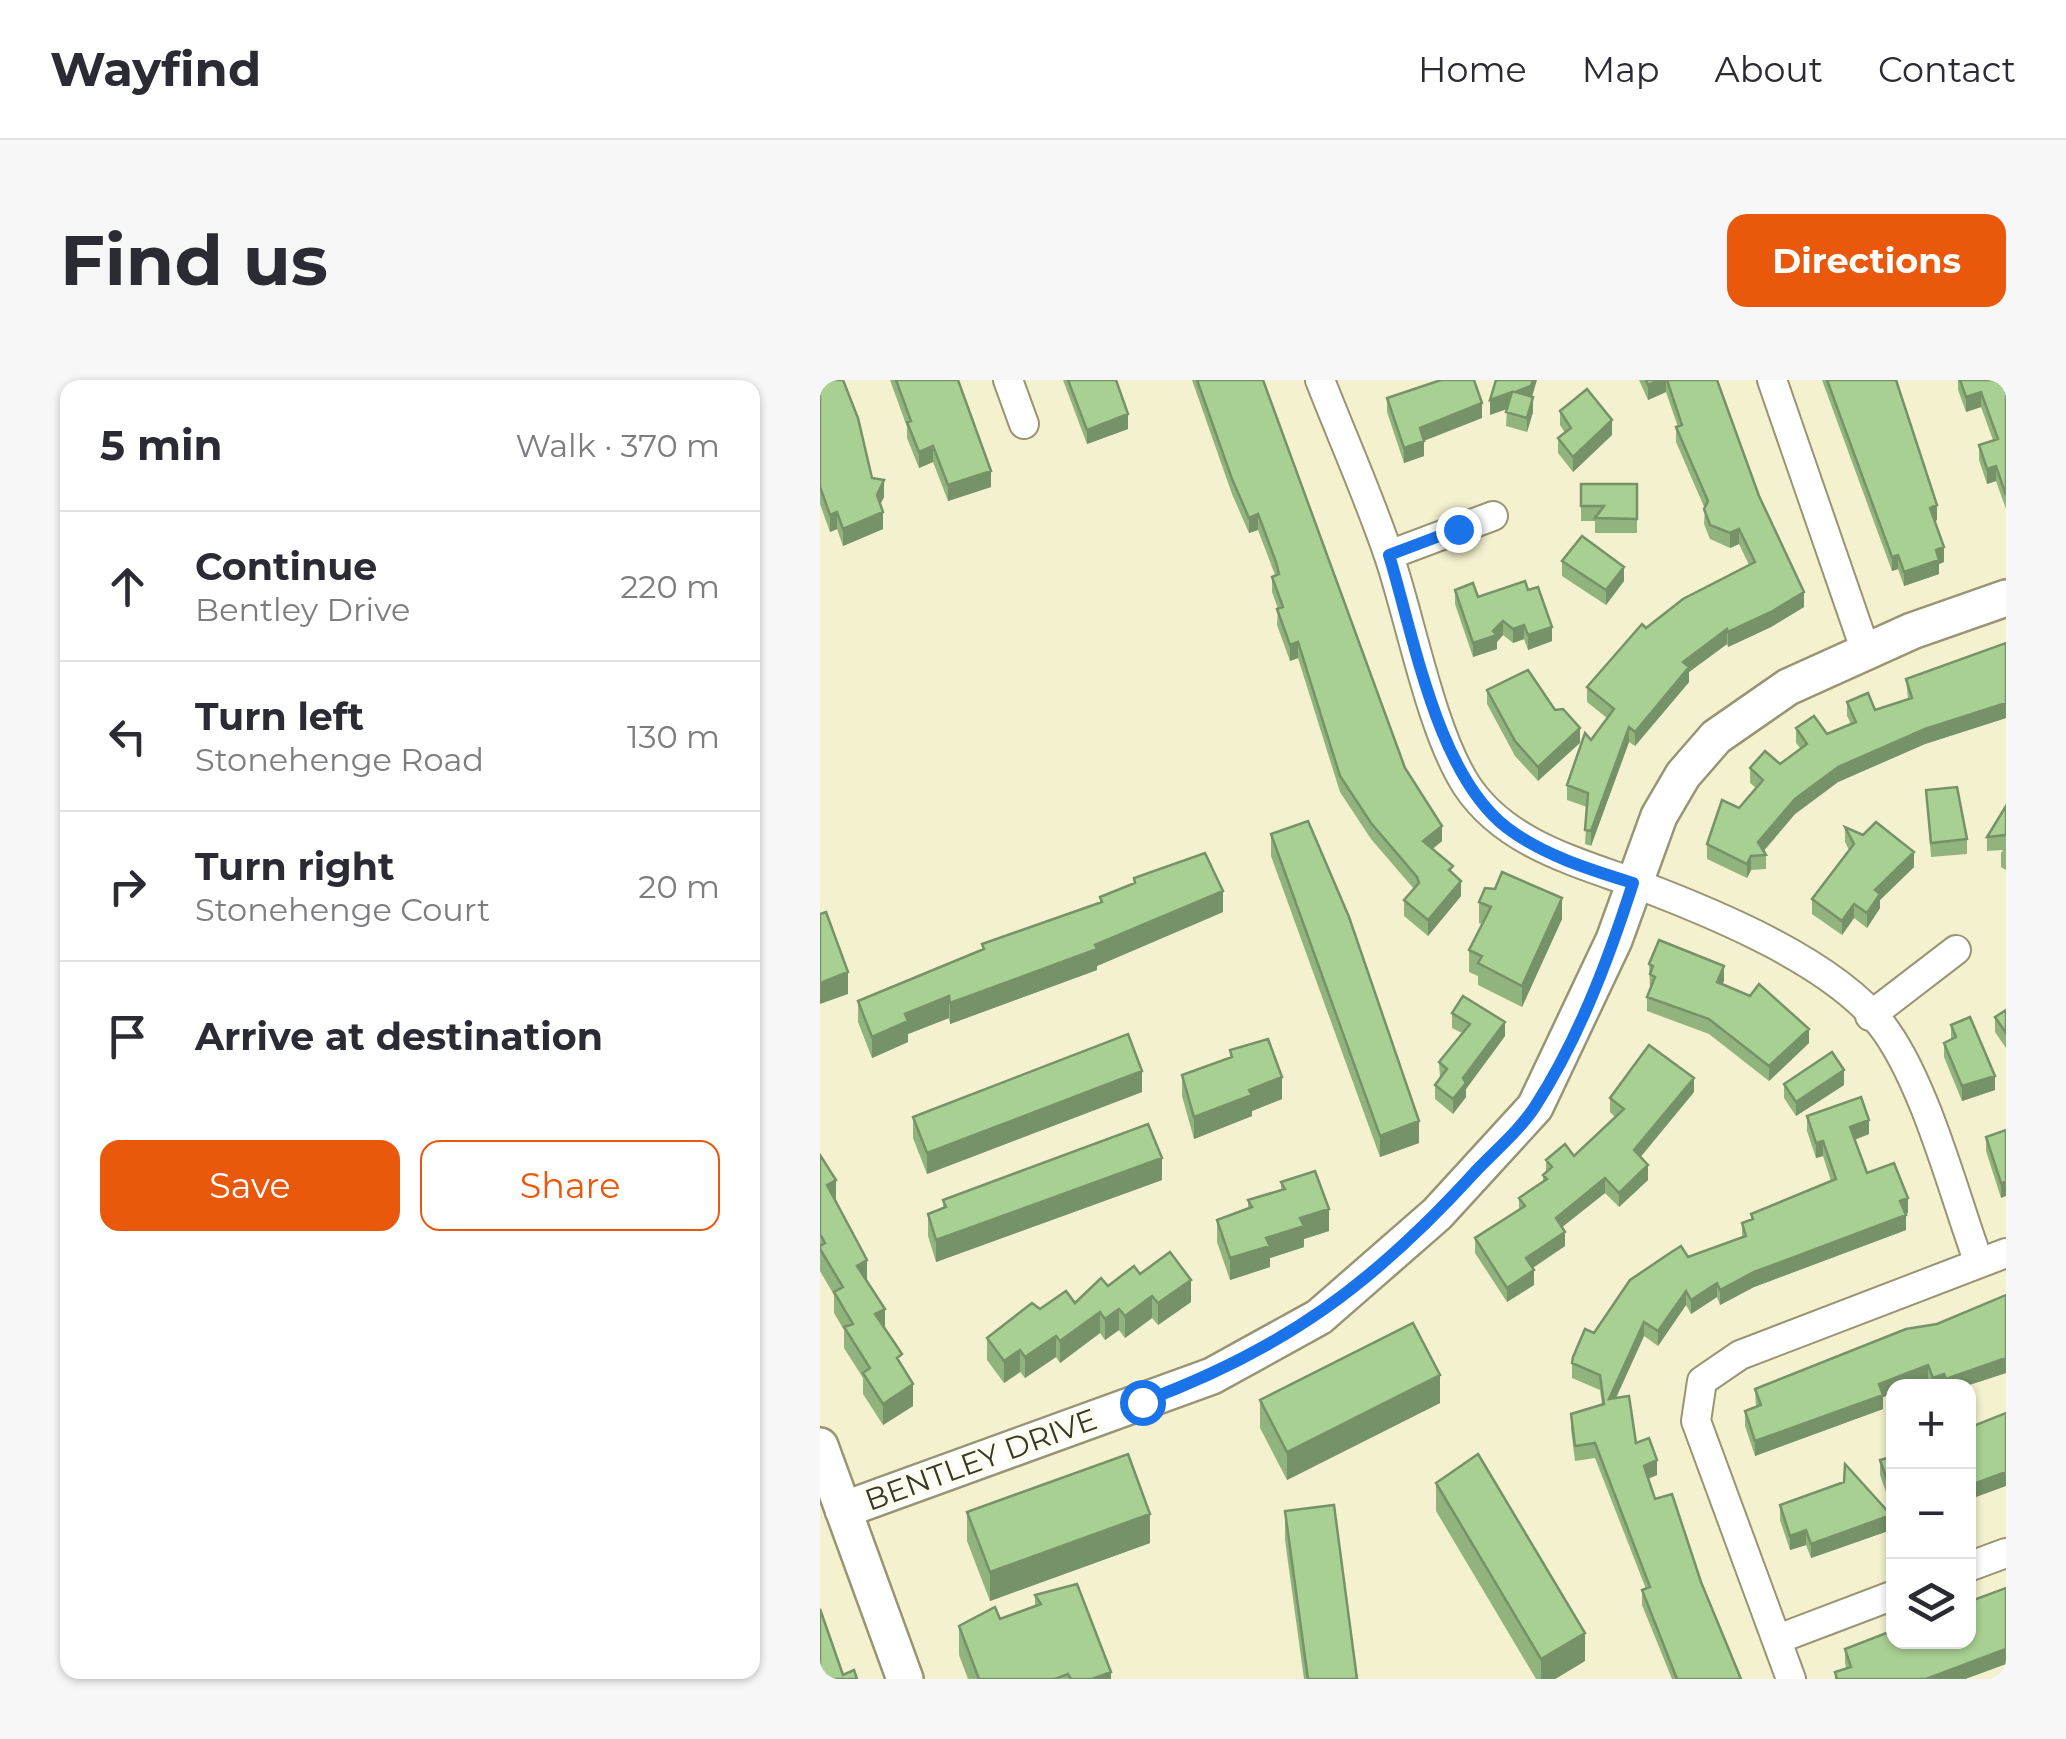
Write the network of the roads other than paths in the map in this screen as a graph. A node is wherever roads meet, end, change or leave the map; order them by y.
1 (1008, 380) edge
2 (1320, 380) edge
3 (1772, 380) edge
4 (1024, 424) dead end
5 (1493, 516) dead end
6 (1389, 555) junction
7 (2006, 598) edge
8 (1866, 652) junction
9 (1633, 883) junction
10 (1956, 950) dead end
11 (1870, 1016) junction
12 (2006, 1253) edge
13 (1979, 1263) junction
14 (820, 1446) edge
15 (843, 1510) junction
16 (2006, 1553) edge
17 (1976, 1564) edge
18 (1886, 1599) edge
19 (1778, 1639) junction
20 (904, 1679) edge
21 (1791, 1679) edge

1 - 4 street
2 - 6 street
3 - 8 street
5 - 6 street
6 - 9 street
7 - 8 street, BENTLEY DRIVE
8 - 9 street, BENTLEY DRIVE
9 - 11 street
9 - 15 street, BENTLEY DRIVE
10 - 11 street
11 - 13 street
12 - 13 street
13 - 19 street
14 - 15 street
15 - 20 street
16 - 17 street
18 - 19 street
19 - 21 street

